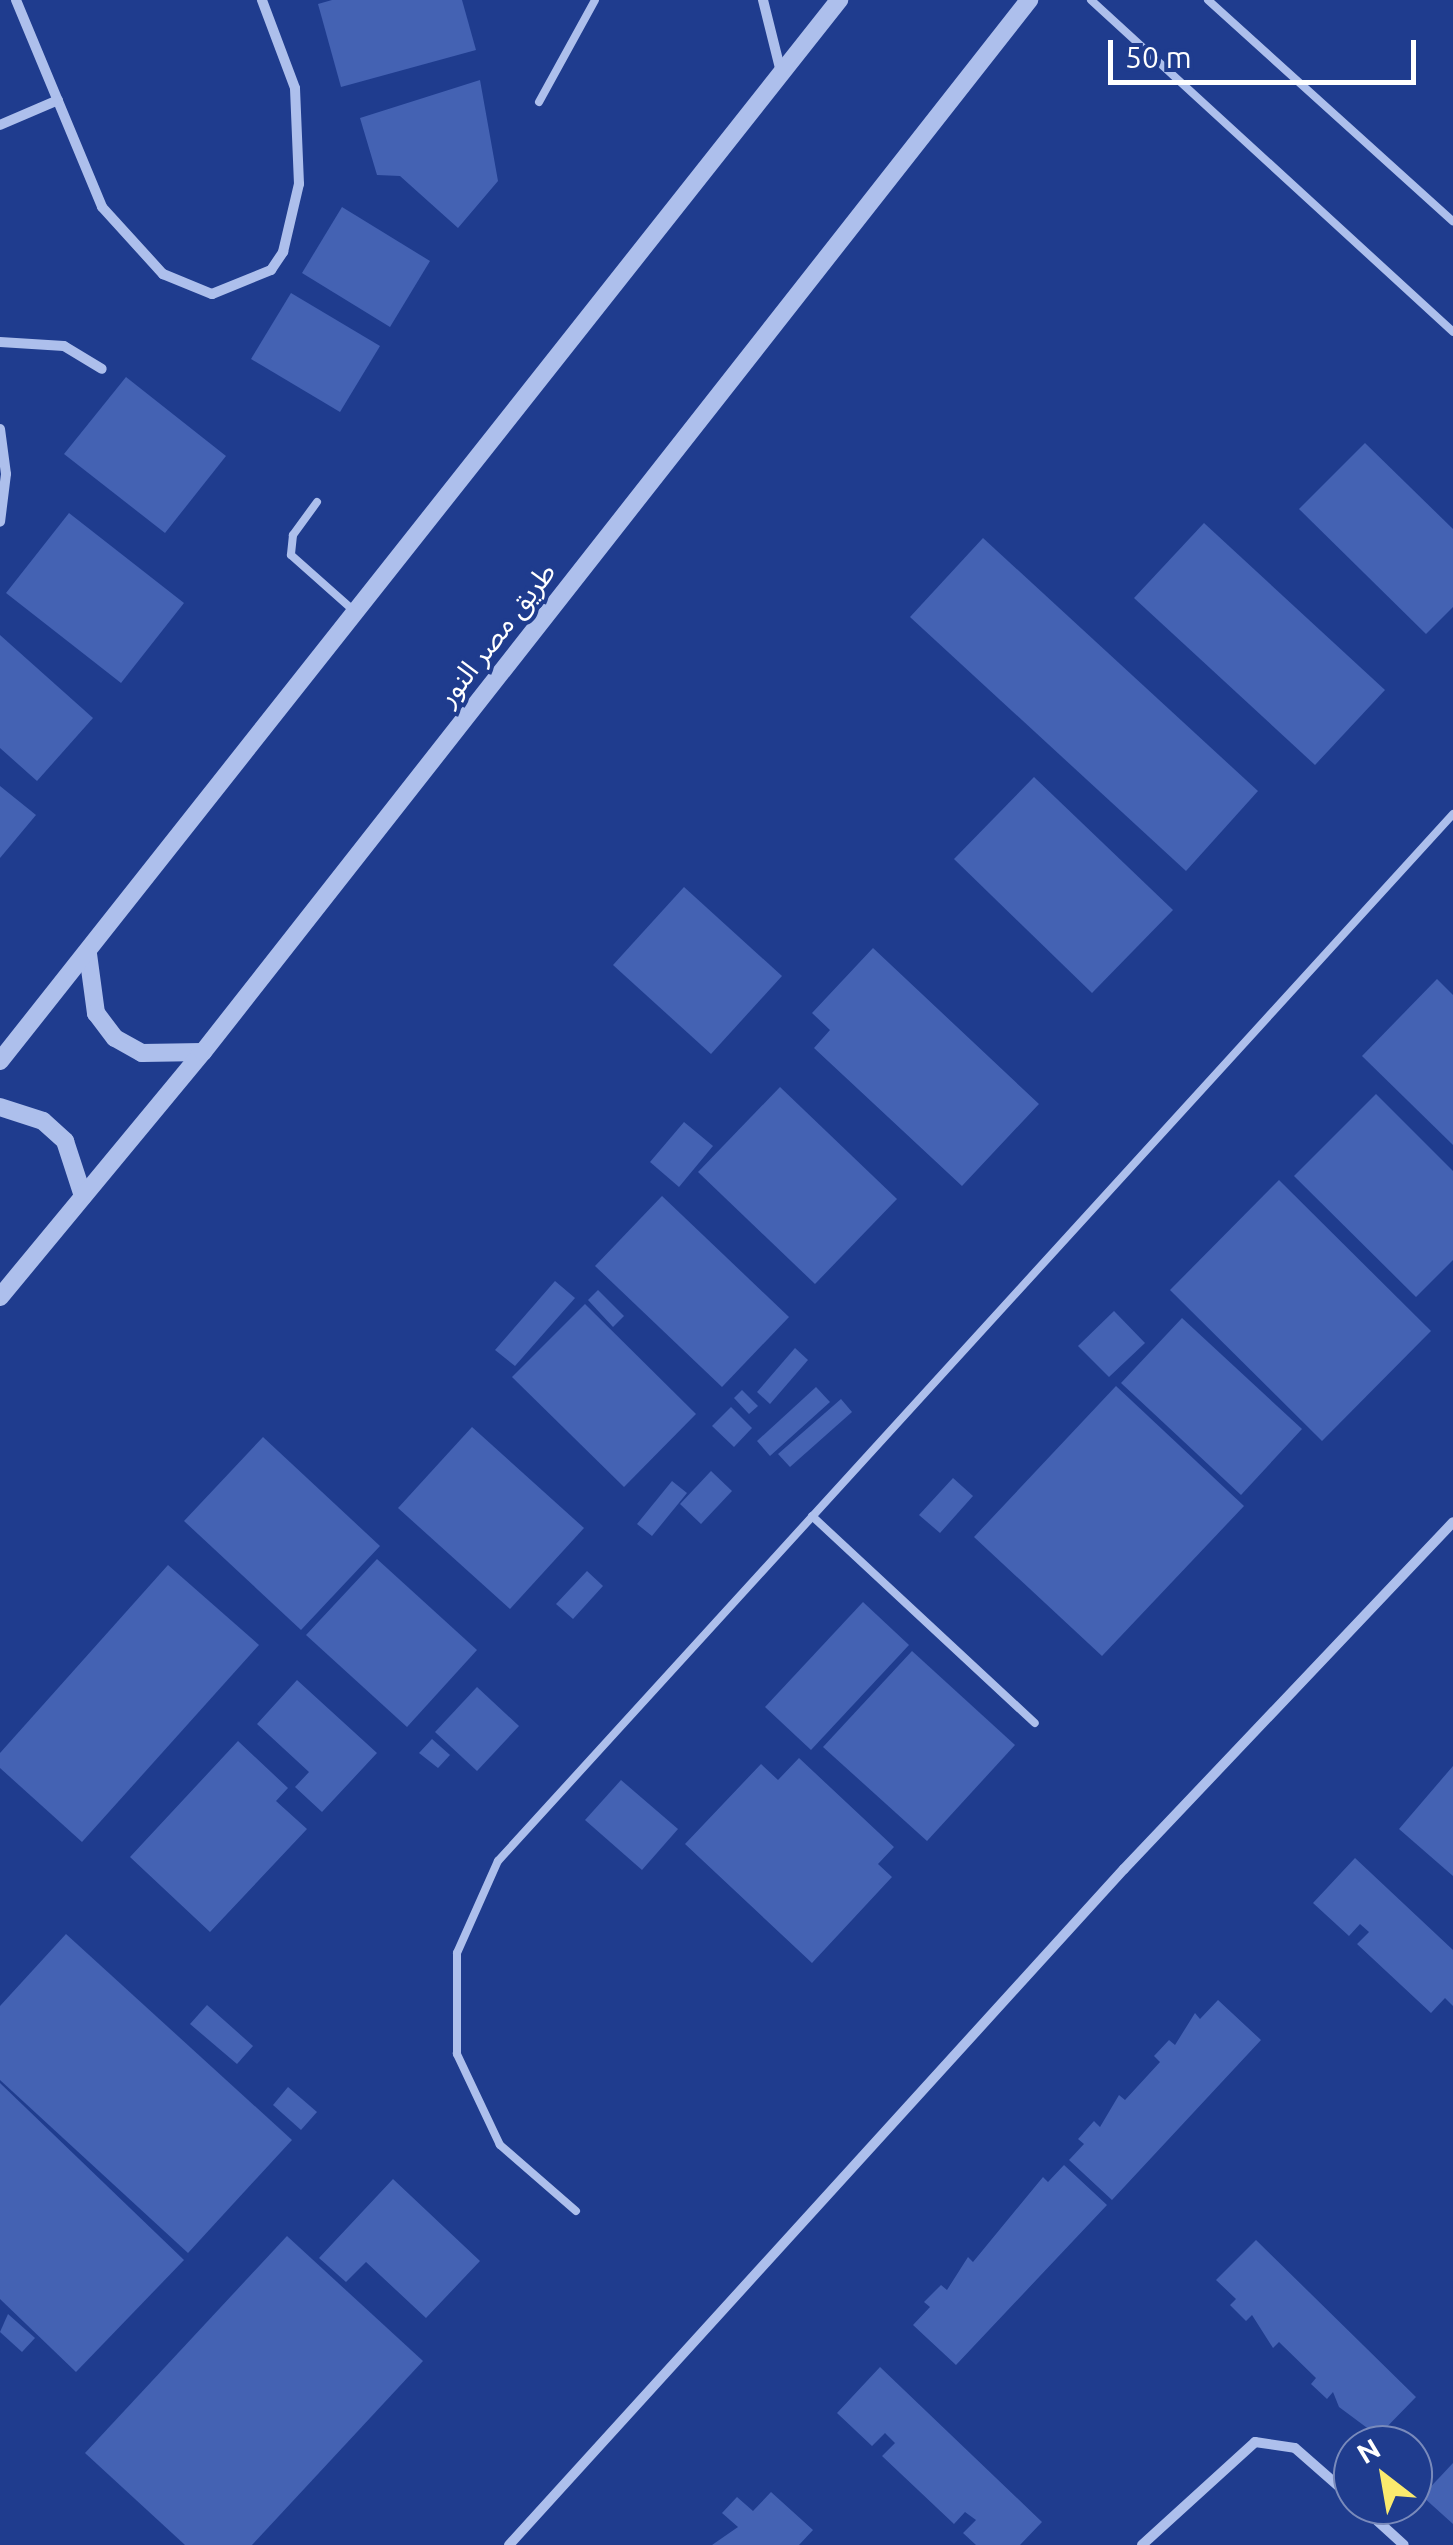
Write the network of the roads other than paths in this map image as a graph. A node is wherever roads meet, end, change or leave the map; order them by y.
1 (16, 0) edge
2 (262, 0) edge
3 (596, 0) edge
4 (764, 0) edge
5 (839, 0) edge
6 (1029, 0) edge
7 (1092, 0) edge
8 (1208, 0) edge
9 (781, 73) junction
10 (58, 100) junction
11 (539, 102) dead end
12 (0, 126) edge
13 (1453, 221) edge
14 (1453, 332) edge
15 (0, 342) edge
16 (102, 369) dead end
17 (0, 428) edge
18 (317, 502) dead end
19 (0, 522) edge
20 (357, 614) junction
21 (1453, 814) edge
22 (88, 953) junction
23 (203, 1052) junction
24 (0, 1061) edge
25 (0, 1107) edge
26 (83, 1196) junction
27 (0, 1297) edge
28 (812, 1516) junction
29 (1453, 1522) edge
30 (1036, 1723) dead end
31 (576, 2212) dead end
32 (1333, 2481) edge
33 (1382, 2525) edge
34 (509, 2545) edge
35 (1142, 2545) edge
36 (1404, 2545) edge

1 - 10 street
2 - 10 street
3 - 11 lane
4 - 9 street
5 - 9 street
6 - 23 street, طريق مصر النور
7 - 14 lane
8 - 13 lane
9 - 20 street
10 - 12 street
15 - 16 street
17 - 19 street
18 - 20 lane
20 - 22 street
21 - 28 lane
22 - 23 street
22 - 24 street
23 - 26 street, طريق مصر النور
25 - 26 street
26 - 27 street, طريق مصر النور
28 - 30 lane
28 - 31 lane
29 - 34 street
32 - 35 street
33 - 36 street

